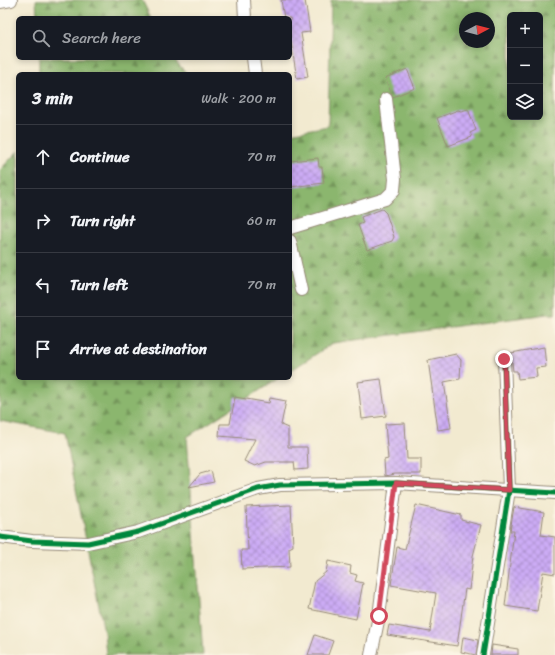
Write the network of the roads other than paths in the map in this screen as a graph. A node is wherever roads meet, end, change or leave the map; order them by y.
1 (11, 0) edge
2 (244, 0) edge
3 (0, 2) edge
4 (245, 16) edge
5 (253, 60) edge
6 (255, 72) edge
7 (386, 99) dead end
8 (292, 227) edge
9 (292, 250) edge
10 (301, 290) dead end
11 (504, 359) dead end
12 (396, 483) junction
13 (509, 490) junction
14 (555, 493) edge
15 (0, 537) edge
16 (371, 655) edge
17 (483, 655) edge

1 - 3 street
2 - 4 street
5 - 6 street
7 - 8 street
9 - 10 street
11 - 13 street
12 - 13 street
12 - 15 street
12 - 16 street
13 - 14 street
13 - 17 street

